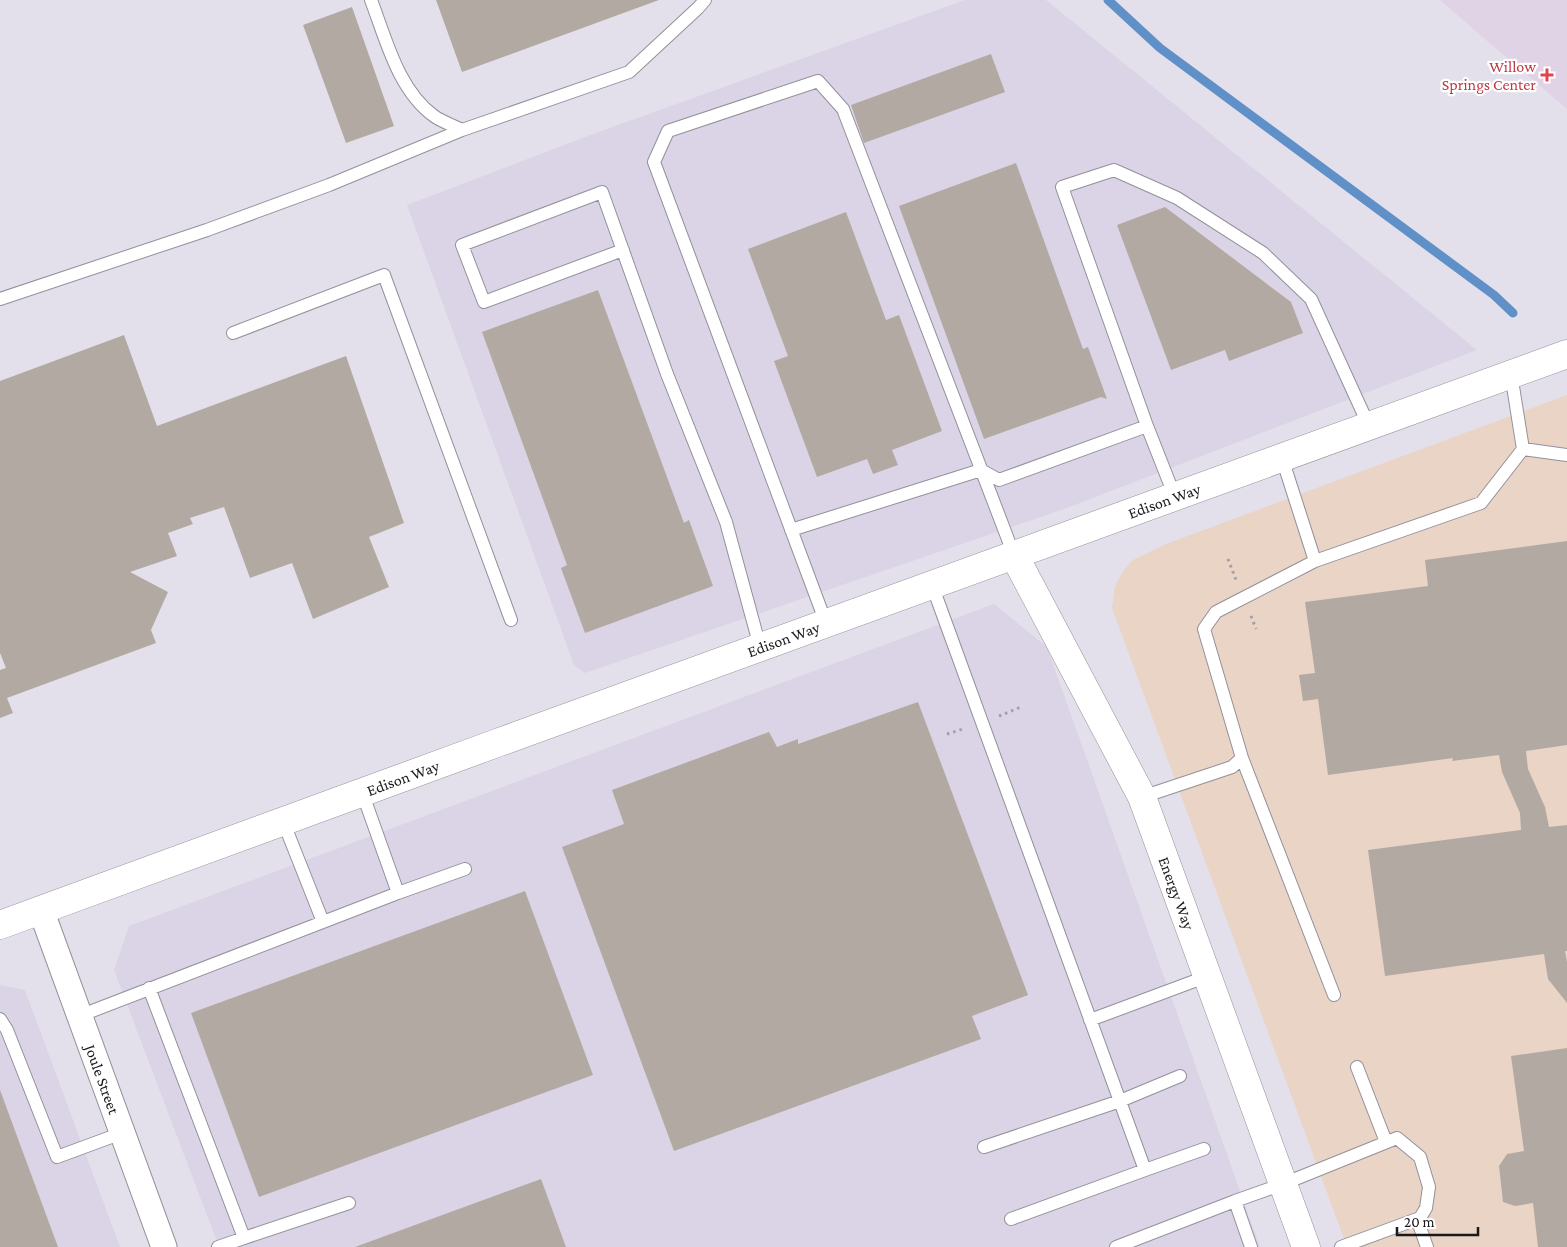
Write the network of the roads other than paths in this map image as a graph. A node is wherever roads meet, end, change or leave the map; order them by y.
1 (371, 0) edge
2 (704, 0) edge
3 (462, 130) junction
4 (623, 250) junction
5 (0, 299) edge
6 (233, 333) dead end
7 (1567, 354) edge
8 (1511, 374) junction
9 (1148, 426) junction
10 (1369, 426) junction
11 (1523, 449) junction
12 (1567, 455) edge
13 (1282, 458) junction
14 (981, 470) junction
15 (1175, 497) junction
16 (791, 530) junction
17 (1014, 555) junction
18 (1315, 561) junction
19 (932, 585) junction
20 (511, 620) dead end
21 (826, 623) junction
22 (760, 647) junction
23 (1242, 758) junction
24 (362, 792) junction
25 (1142, 797) junction
26 (283, 821) junction
27 (466, 869) dead end
28 (398, 893) junction
29 (41, 910) junction
30 (323, 922) junction
31 (0, 925) edge
32 (1208, 976) junction
33 (149, 988) junction
34 (1334, 995) dead end
35 (80, 1016) junction
36 (0, 1019) edge
37 (1090, 1020) junction
38 (1357, 1067) dead end
39 (1180, 1076) dead end
40 (1120, 1101) junction
41 (122, 1133) junction
42 (1386, 1142) junction
43 (984, 1147) dead end
44 (1204, 1149) dead end
45 (1145, 1170) junction
46 (1283, 1184) junction
47 (1235, 1202) junction
48 (349, 1203) dead end
49 (1011, 1219) dead end
50 (1417, 1220) junction
51 (244, 1238) junction
52 (164, 1247) edge
53 (218, 1247) edge
54 (1116, 1247) edge
55 (1251, 1247) edge
56 (1306, 1247) edge
57 (1341, 1247) edge
58 (1427, 1247) edge

1 - 3 lane
2 - 3 lane
3 - 5 lane
4 - 4 lane
4 - 22 lane
6 - 20 lane
7 - 8 street, Edison Way
8 - 10 street, Edison Way
8 - 11 lane
9 - 10 lane
9 - 14 lane
9 - 15 lane
10 - 13 street, Edison Way
11 - 12 lane
11 - 18 lane
13 - 15 street, Edison Way
13 - 18 lane
14 - 16 lane
14 - 16 lane
14 - 17 lane
15 - 17 street, Edison Way
16 - 21 lane
17 - 19 street, Edison Way
17 - 25 street, Energy Way
18 - 23 lane
19 - 21 street, Edison Way
19 - 37 lane
21 - 22 street, Edison Way
22 - 24 street, Edison Way
23 - 25 lane
23 - 34 lane
24 - 26 street, Edison Way
24 - 28 lane
25 - 32 street, Energy Way
26 - 29 street, Edison Way
26 - 30 lane
27 - 28 lane
28 - 30 lane
29 - 31 street, Edison Way
29 - 35 street, Joule Street
30 - 33 lane
32 - 37 lane
32 - 46 street, Energy Way
33 - 35 lane
33 - 51 lane
35 - 41 street, Joule Street
36 - 41 lane
37 - 40 lane
38 - 42 lane
39 - 40 lane
40 - 43 lane
40 - 45 lane
41 - 52 street, Joule Street
42 - 46 lane
42 - 50 lane
44 - 45 lane
45 - 49 lane
46 - 47 lane
46 - 56 street, Energy Way
47 - 54 lane
47 - 55 lane
48 - 51 lane
50 - 57 lane
50 - 58 lane
51 - 53 lane

